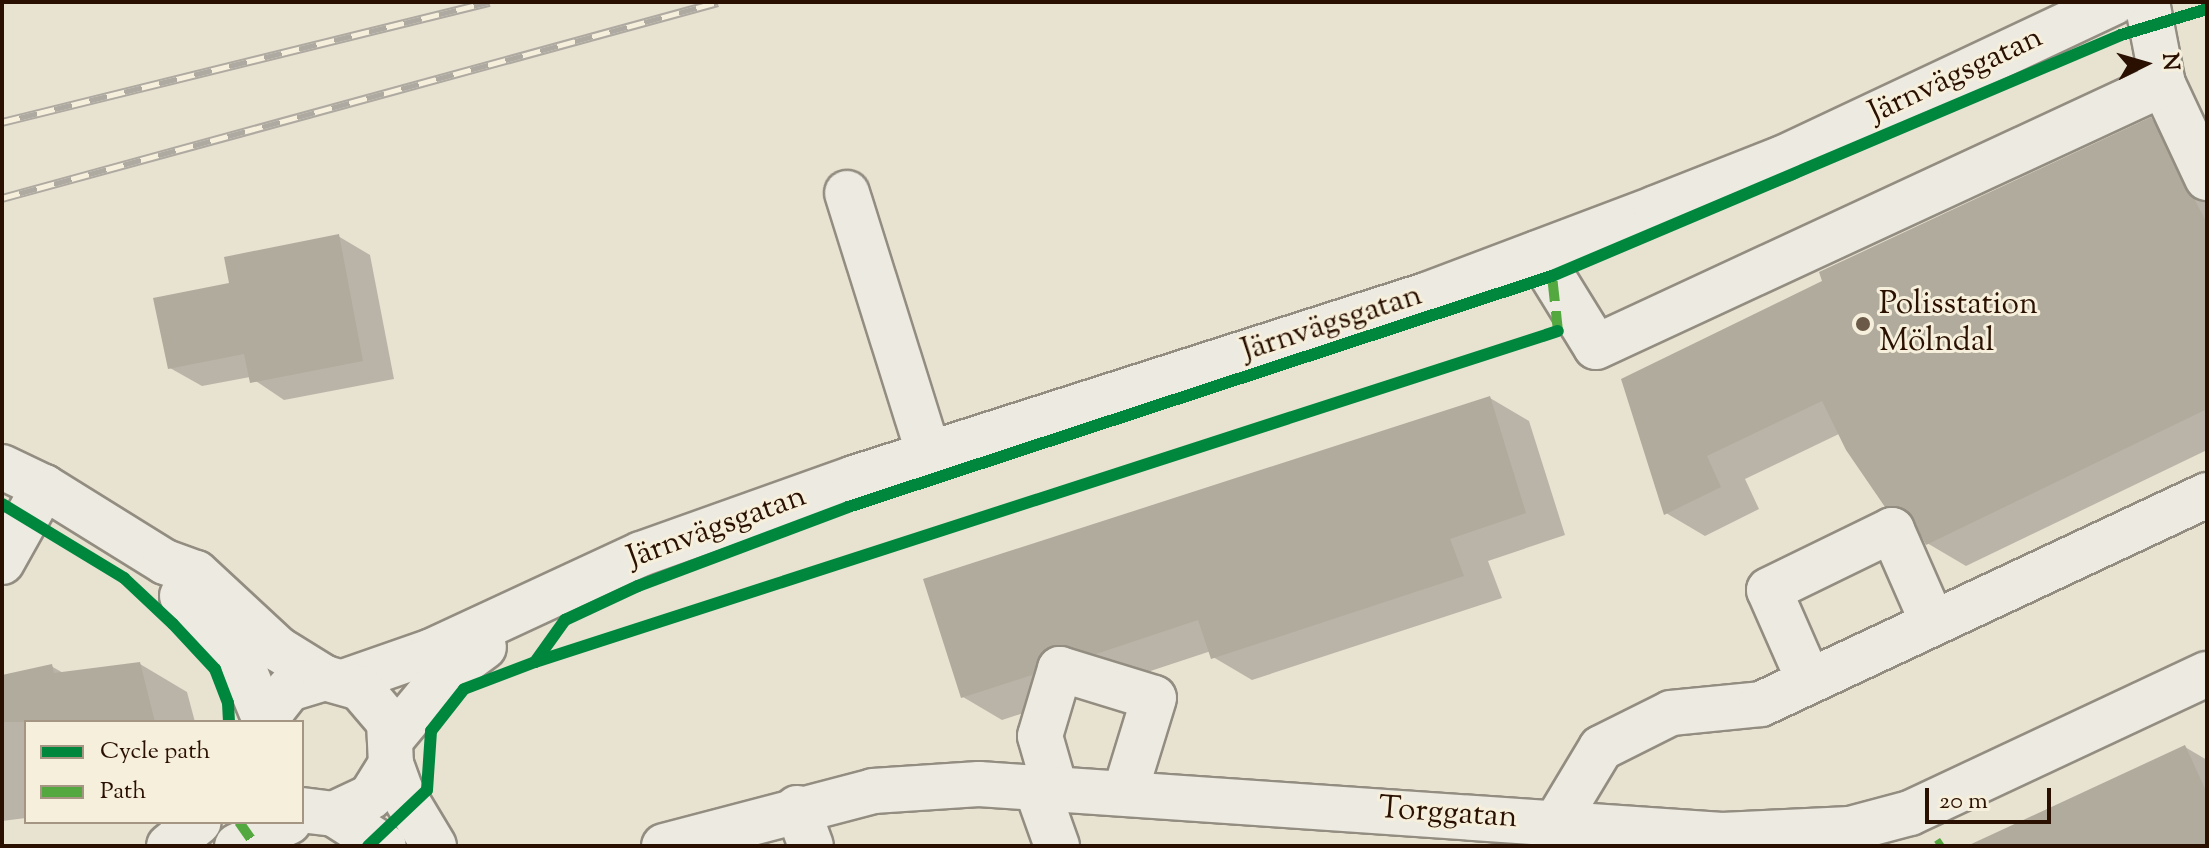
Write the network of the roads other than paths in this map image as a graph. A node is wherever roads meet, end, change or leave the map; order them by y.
1 (2114, 2) edge
2 (2147, 2) edge
3 (2163, 84) junction
4 (2207, 178) edge
5 (847, 193) dead end
6 (1538, 253) junction
7 (929, 454) junction
8 (2, 467) edge
9 (44, 487) junction
10 (2207, 495) edge
11 (2, 562) edge
12 (165, 562) junction
13 (535, 605) junction
14 (1932, 621) junction
15 (2207, 674) edge
16 (336, 680) junction
17 (1809, 681) junction
18 (264, 720) edge
19 (392, 750) junction
20 (1046, 788) junction
21 (1125, 792) junction
22 (308, 815) edge
23 (1557, 821) junction
24 (196, 824) edge
25 (287, 824) edge
26 (804, 827) edge
27 (169, 846) edge
28 (237, 846) edge
29 (384, 846) edge
30 (434, 846) edge
31 (664, 846) edge
32 (1057, 846) edge

1 - 6 street, Järnvägsgatan
2 - 3 street
3 - 4 street
3 - 6 street
5 - 7 street
6 - 7 street, Järnvägsgatan
7 - 13 street, Järnvägsgatan
8 - 9 street
9 - 11 street
9 - 12 street
10 - 14 street
12 - 16 street
12 - 18 street
13 - 16 street, Järnvägsgatan
13 - 19 street, Järnvägsgatan
14 - 17 street
14 - 17 street
15 - 23 street, Torggatan
16 - 18 street, Järnvägsgatan
16 - 19 street
17 - 23 street
19 - 22 street, Järnvägsgatan
19 - 30 street
20 - 21 street, Torggatan
20 - 21 street
20 - 26 street, Torggatan
20 - 32 street
21 - 23 street, Torggatan
22 - 29 street
24 - 27 street
25 - 28 street
26 - 31 street, Torggatan

